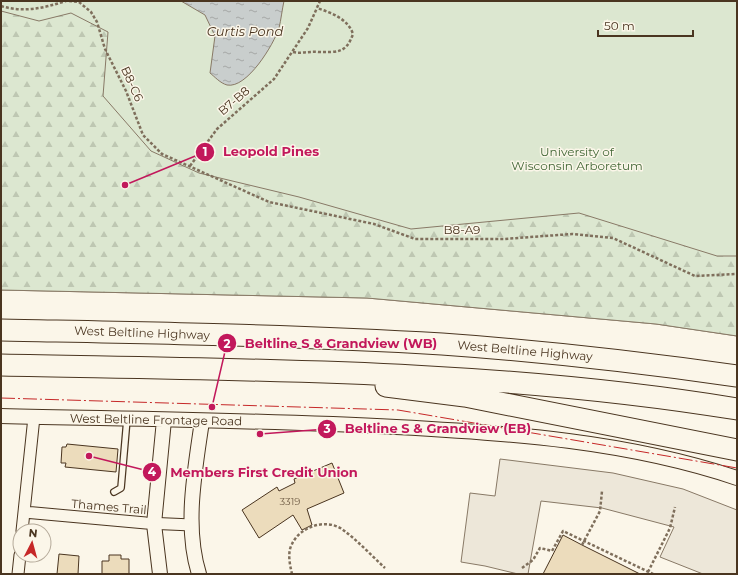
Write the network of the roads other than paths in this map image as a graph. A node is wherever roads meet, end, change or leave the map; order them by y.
1 (1, 330) edge
2 (1, 365) edge
3 (274, 371) junction
4 (737, 376) edge
5 (737, 409) edge
6 (1, 416) edge
7 (34, 417) junction
8 (127, 419) junction
9 (164, 420) junction
10 (202, 421) junction
11 (737, 450) edge
12 (737, 478) edge
13 (114, 492) dead end
14 (24, 512) junction
15 (23, 523) edge
16 (154, 524) junction
17 (192, 525) junction
18 (19, 563) edge
19 (18, 574) edge
20 (160, 574) edge
21 (199, 574) edge

1 - 4 highway, West Beltline Highway
2 - 3 highway
3 - 5 highway
3 - 11 highway
6 - 7 street, West Beltline Frontage Road
7 - 8 street, West Beltline Frontage Road
7 - 14 street
8 - 9 street, West Beltline Frontage Road
8 - 13 lane
9 - 10 street, West Beltline Frontage Road
9 - 16 street
10 - 12 street, West Beltline Frontage Road
10 - 17 street
14 - 15 street
14 - 16 street, Thames Trail
16 - 17 street, Thames Trail
16 - 20 street
17 - 21 street
18 - 19 street

